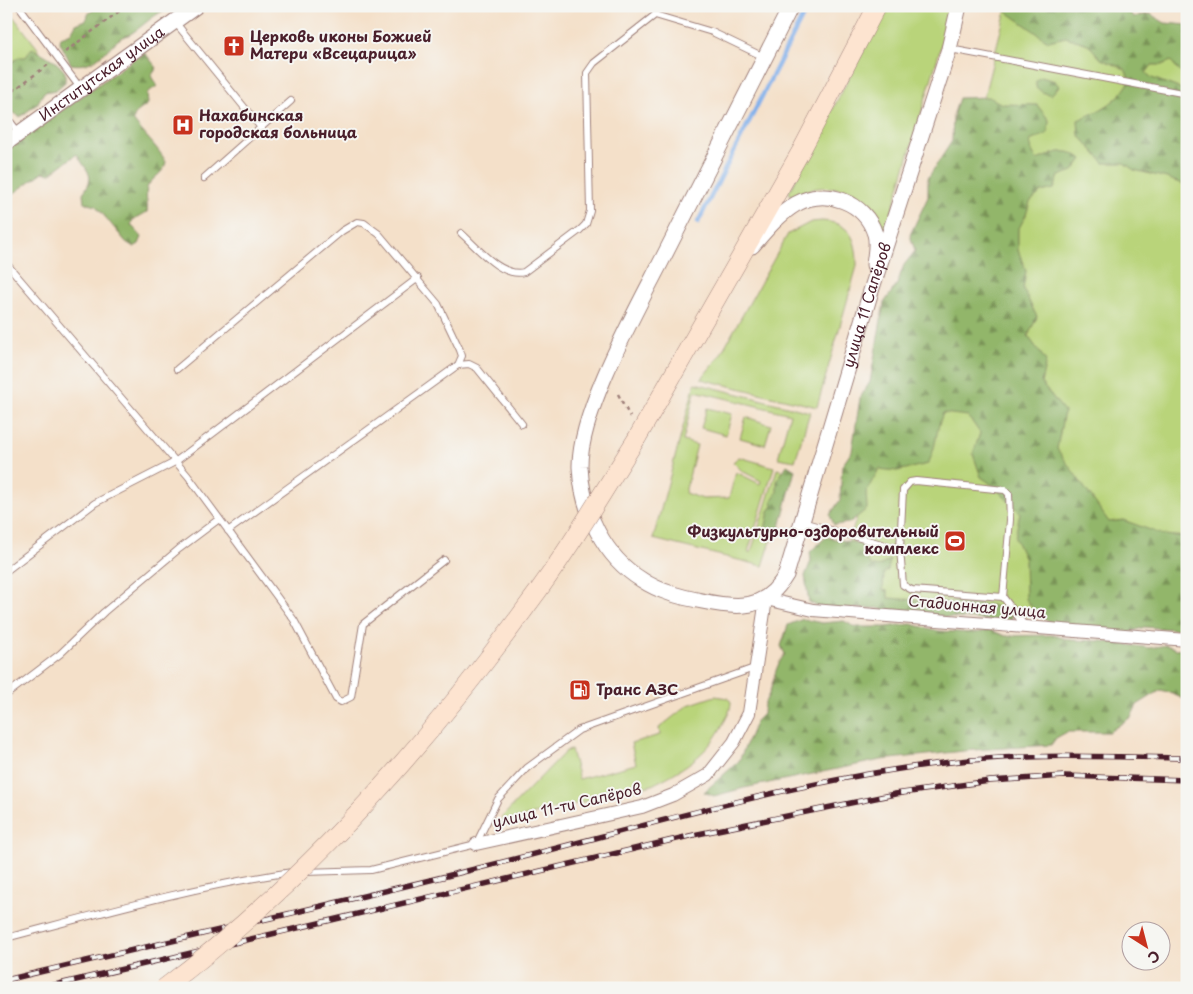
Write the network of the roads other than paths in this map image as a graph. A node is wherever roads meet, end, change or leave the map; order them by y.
1 (20, 6) edge
2 (657, 6) edge
3 (791, 6) edge
4 (877, 6) edge
5 (959, 6) edge
6 (194, 7) edge
7 (655, 15) junction
8 (175, 22) junction
9 (949, 49) junction
10 (765, 57) junction
11 (81, 89) junction
12 (1187, 94) edge
13 (292, 101) dead end
14 (6, 116) edge
15 (262, 129) junction
16 (19, 133) junction
17 (6, 143) edge
18 (204, 178) dead end
19 (461, 233) dead end
20 (6, 263) edge
21 (736, 266) junction
22 (418, 278) junction
23 (871, 291) junction
24 (458, 365) junction
25 (178, 369) dead end
26 (522, 424) dead end
27 (175, 462) junction
28 (219, 519) junction
29 (802, 522) junction
30 (228, 531) junction
31 (900, 549) junction
32 (444, 560) dead end
33 (6, 571) edge
34 (1003, 597) junction
35 (766, 599) junction
36 (1027, 628) junction
37 (1187, 640) edge
38 (758, 666) junction
39 (6, 695) edge
40 (476, 844) junction
41 (6, 938) edge
42 (164, 988) edge

1 - 11 lane
2 - 7 lane
3 - 10 street
4 - 21 main road
5 - 9 street, улица 11 Сапёров
6 - 8 street, Институтская улица
7 - 10 lane
7 - 19 lane
8 - 11 street, Институтская улица
8 - 15 lane
9 - 12 lane
9 - 23 street, улица 11 Сапёров
10 - 35 street
11 - 16 street, Институтская улица
13 - 15 lane
14 - 16 lane
15 - 18 lane
16 - 17 street, Институтская улица
20 - 27 lane
21 - 23 street
21 - 42 main road, bridge
22 - 24 lane
22 - 25 lane
22 - 27 lane
23 - 29 street, улица 11 Сапёров
24 - 26 lane
24 - 30 lane
27 - 28 lane
27 - 33 lane
28 - 30 lane
28 - 39 lane
29 - 31 lane
29 - 35 street, улица 11 Сапёров
30 - 32 lane
31 - 34 lane
31 - 34 lane
34 - 36 lane
35 - 36 street, Стадионная улица
35 - 38 street, улица 11-ти Сапёров
36 - 37 street, Стадионная улица
38 - 40 lane
38 - 40 street, улица 11-ти Сапёров
40 - 41 lane

